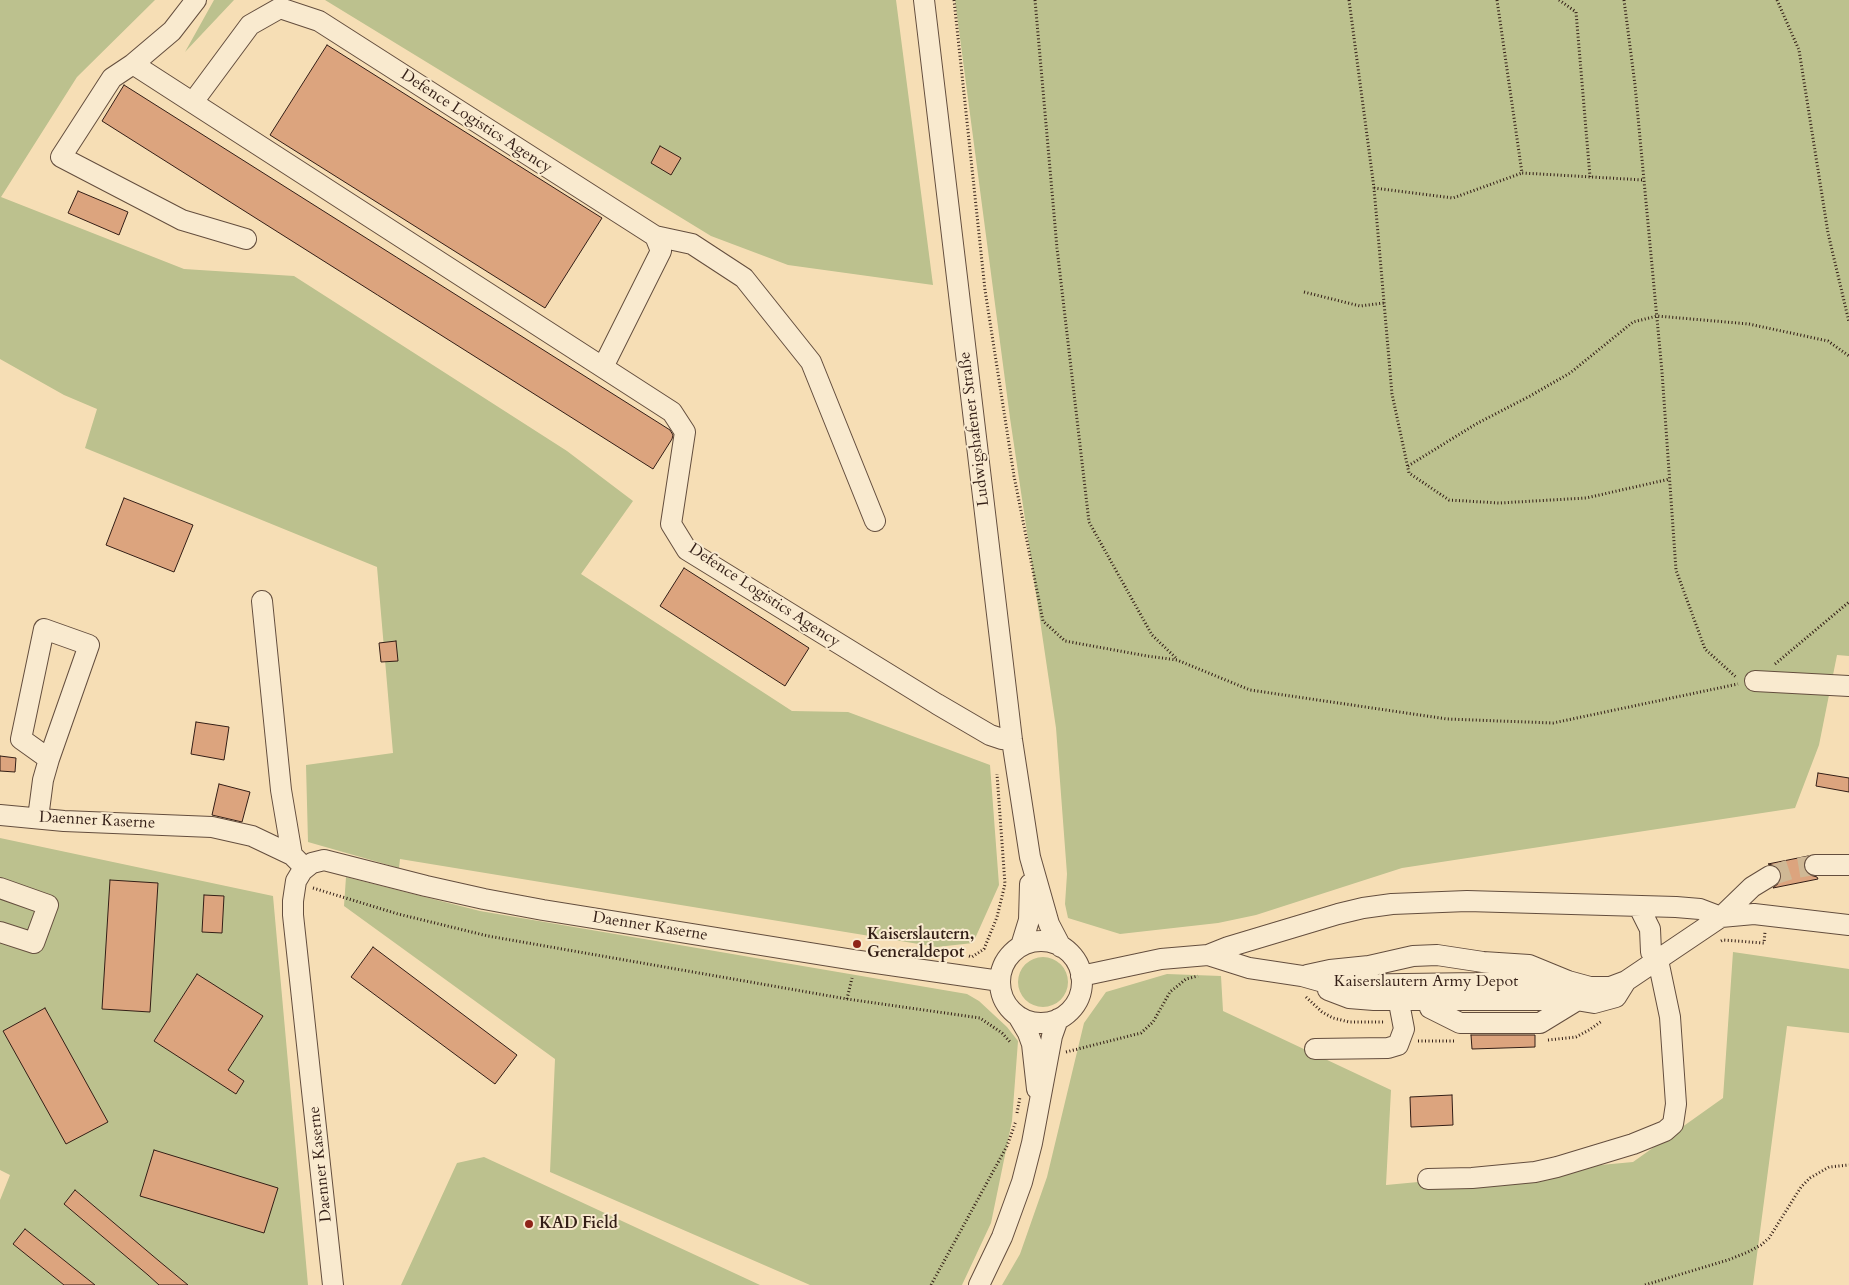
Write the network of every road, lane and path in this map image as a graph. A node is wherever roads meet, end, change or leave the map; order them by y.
1 (196, 0) edge
2 (924, 0) edge
3 (954, 0) edge
4 (1035, 0) edge
5 (1348, 0) edge
6 (1497, 0) edge
7 (1558, 0) edge
8 (1624, 0) edge
9 (1778, 0) edge
10 (133, 64) junction
11 (193, 102) junction
12 (1522, 173) junction
13 (1590, 177) junction
14 (1644, 180) junction
15 (1374, 188) junction
16 (654, 236) junction
17 (246, 239) dead end
18 (1304, 292) dead end
19 (1384, 303) junction
20 (1657, 316) junction
21 (1849, 322) edge
22 (1849, 356) edge
23 (603, 367) junction
24 (1408, 466) junction
25 (1670, 479) junction
26 (875, 521) dead end
27 (262, 601) dead end
28 (1849, 602) edge
29 (1177, 660) junction
30 (1756, 682) joint
31 (1849, 686) edge
32 (1012, 740) junction
33 (49, 759) junction
34 (996, 766) dead end
35 (0, 814) edge
36 (38, 818) junction
37 (1030, 857) junction
38 (298, 862) junction
39 (1849, 865) edge
40 (1815, 866) tunnel mouth
41 (1770, 876) tunnel mouth
42 (0, 888) edge
43 (313, 888) dead end
44 (1639, 907) junction
45 (1721, 917) junction
46 (1849, 925) edge
47 (0, 932) edge
48 (1021, 946) junction
49 (1061, 947) junction
50 (1208, 955) junction
51 (962, 956) dead end
52 (1460, 957) junction
53 (1658, 960) junction
54 (853, 972) dead end
55 (1081, 976) junction
56 (1302, 976) junction
57 (1000, 981) junction
58 (1626, 981) junction
59 (1460, 983) junction
60 (848, 999) junction
61 (1374, 1000) junction
62 (1576, 1000) junction
63 (1400, 1008) junction
64 (1018, 1016) junction
65 (1058, 1019) junction
66 (1017, 1049) dead end
67 (1315, 1049) dead end
68 (1065, 1052) dead end
69 (1029, 1098) junction
70 (1849, 1164) edge
71 (1428, 1179) dead end
72 (333, 1285) edge
73 (931, 1285) edge
74 (979, 1285) edge
75 (1645, 1285) edge

1 - 10 street
2 - 32 street, Ludwigshafener Straße
3 - 29 path
4 - 29 path
5 - 15 path
6 - 12 path
7 - 13 path
8 - 14 path
9 - 21 path
10 - 11 street, Defence Logistics Agency
10 - 17 street
11 - 16 street, Defence Logistics Agency
11 - 23 street, Defence Logistics Agency
12 - 13 path
12 - 15 path
13 - 14 path
14 - 20 path
15 - 19 path
16 - 23 street
16 - 26 street
18 - 19 path
19 - 24 path
20 - 22 path
20 - 24 path
20 - 25 path
23 - 32 street, Defence Logistics Agency
24 - 25 path
25 - 29 path
27 - 38 street
28 - 30 path
30 - 31 street
32 - 37 street, Ludwigshafener Straße
33 - 33 street
33 - 36 street
34 - 51 path
35 - 36 street, Daenner Kaserne
36 - 38 street, Daenner Kaserne
37 - 48 street, Ludwigshafener Straße
37 - 49 street, Ludwigshafener Straße
38 - 57 street, Daenner Kaserne
38 - 72 street, Daenner Kaserne
39 - 40 street
41 - 45 street
42 - 47 street
43 - 60 path
44 - 45 street, Kaiserslautern Army Depot
44 - 50 street, Kaiserslautern Army Depot
44 - 53 street
45 - 46 street, Kaiserslautern Army Depot
45 - 53 street, Kaiserslautern Army Depot
48 - 49 street
48 - 57 street
49 - 55 street
50 - 55 street, Kaiserslautern Army Depot
50 - 56 street, Kaiserslautern Army Depot
50 - 68 path
52 - 56 street
52 - 58 street
52 - 59 street
53 - 58 street, Kaiserslautern Army Depot
53 - 71 street
54 - 60 path
55 - 65 street
56 - 59 street, Kaiserslautern Army Depot
56 - 61 street
57 - 64 street
58 - 62 street, Kaiserslautern Army Depot
59 - 62 street, Kaiserslautern Army Depot
60 - 66 path
61 - 62 street
61 - 63 street
62 - 63 street
63 - 67 street, Kaiserslautern Army Depot
64 - 65 street
64 - 69 street
65 - 69 street
69 - 73 path
69 - 74 street
70 - 75 path

